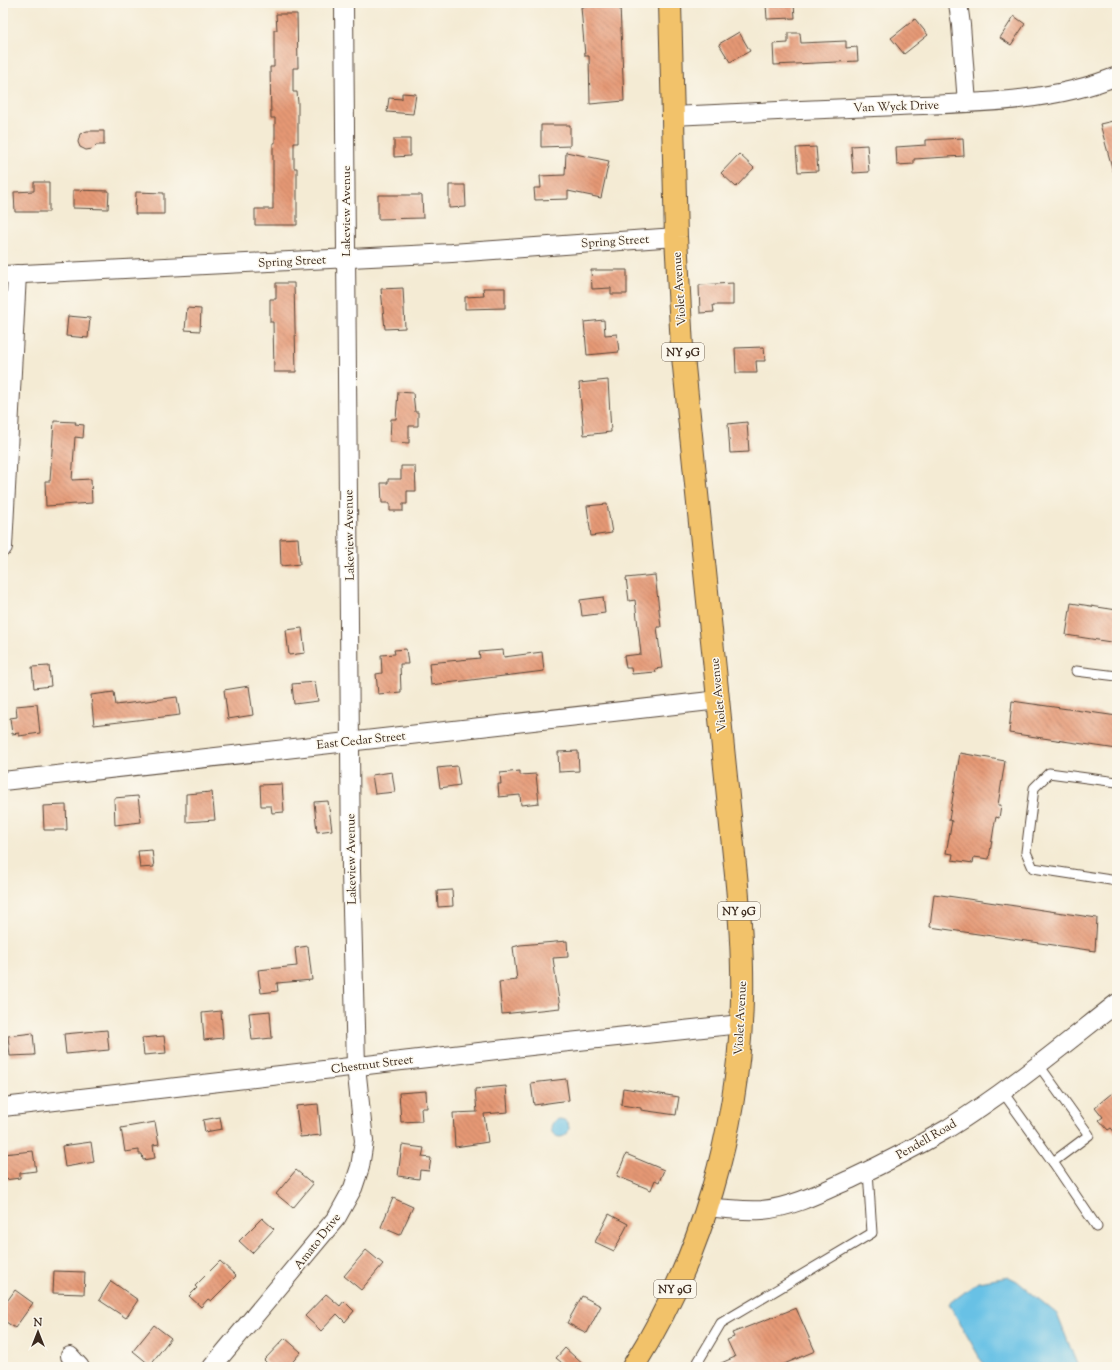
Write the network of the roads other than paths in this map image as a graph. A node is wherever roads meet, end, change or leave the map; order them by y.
1 (344, 3) edge
2 (670, 3) edge
3 (958, 3) edge
4 (1117, 76) edge
5 (967, 103) junction
6 (672, 116) junction
7 (676, 237) junction
8 (346, 258) junction
9 (10, 274) edge
10 (3, 547) edge
11 (1076, 671) dead end
12 (1117, 676) edge
13 (719, 700) junction
14 (351, 741) junction
15 (3, 781) edge
16 (1117, 782) edge
17 (1117, 881) edge
18 (1117, 1003) edge
19 (741, 1024) junction
20 (1038, 1064) junction
21 (356, 1066) junction
22 (1002, 1091) junction
23 (3, 1107) edge
24 (1053, 1162) junction
25 (868, 1171) junction
26 (708, 1207) junction
27 (1097, 1227) dead end
28 (212, 1367) edge
29 (633, 1367) edge
30 (695, 1367) edge

1 - 8 street, Lakeview Avenue
2 - 6 main road, Violet Avenue / NY 9G
3 - 5 street
4 - 5 street, Van Wyck Drive
5 - 6 street, Van Wyck Drive
6 - 7 main road, Violet Avenue / NY 9G
7 - 8 street, Spring Street
7 - 13 main road, Violet Avenue / NY 9G
8 - 9 street, Spring Street
8 - 14 street, Lakeview Avenue
9 - 10 street
11 - 12 lane
13 - 14 street, East Cedar Street
13 - 19 main road, Violet Avenue / NY 9G
14 - 15 street, East Cedar Street
14 - 21 street, Lakeview Avenue
16 - 17 lane
18 - 20 street, Pendell Road
19 - 21 street, Chestnut Street
19 - 26 main road, Violet Avenue / NY 9G
20 - 22 street, Pendell Road
20 - 24 lane
21 - 23 street, Chestnut Street
21 - 28 street, Amato Drive
22 - 24 lane
22 - 25 street, Pendell Road
24 - 27 lane
25 - 26 street, Pendell Road
25 - 30 lane
26 - 29 main road, Violet Avenue / NY 9G

